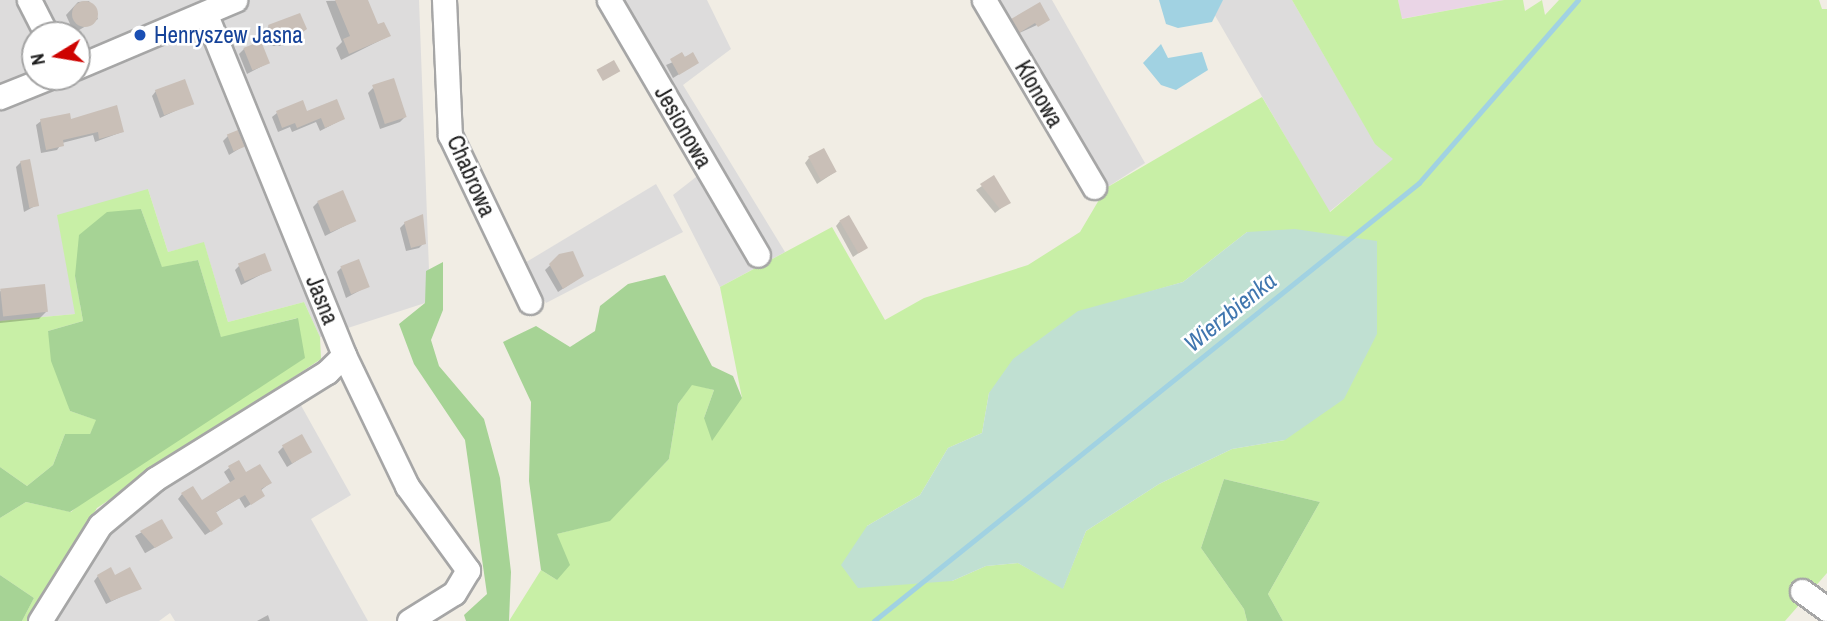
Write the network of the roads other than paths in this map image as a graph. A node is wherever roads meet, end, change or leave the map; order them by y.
1 (29, 0) edge
2 (235, 0) edge
3 (444, 0) edge
4 (609, 0) edge
5 (984, 0) edge
6 (206, 15) junction
7 (40, 21) edge
8 (91, 60) edge
9 (21, 89) edge
10 (0, 97) edge
11 (1094, 187) dead end
12 (758, 255) dead end
13 (530, 302) dead end
14 (345, 355) junction
15 (1802, 592) dead end
16 (1827, 609) edge
17 (40, 621) edge
18 (409, 621) edge

1 - 7 street
2 - 6 street
3 - 13 street, Chabrowa
4 - 12 street, Jesionowa
5 - 11 street, Klonowa
6 - 8 street
6 - 14 street, Jasna
9 - 10 street
14 - 17 street
14 - 18 street, Jasna
15 - 16 street

